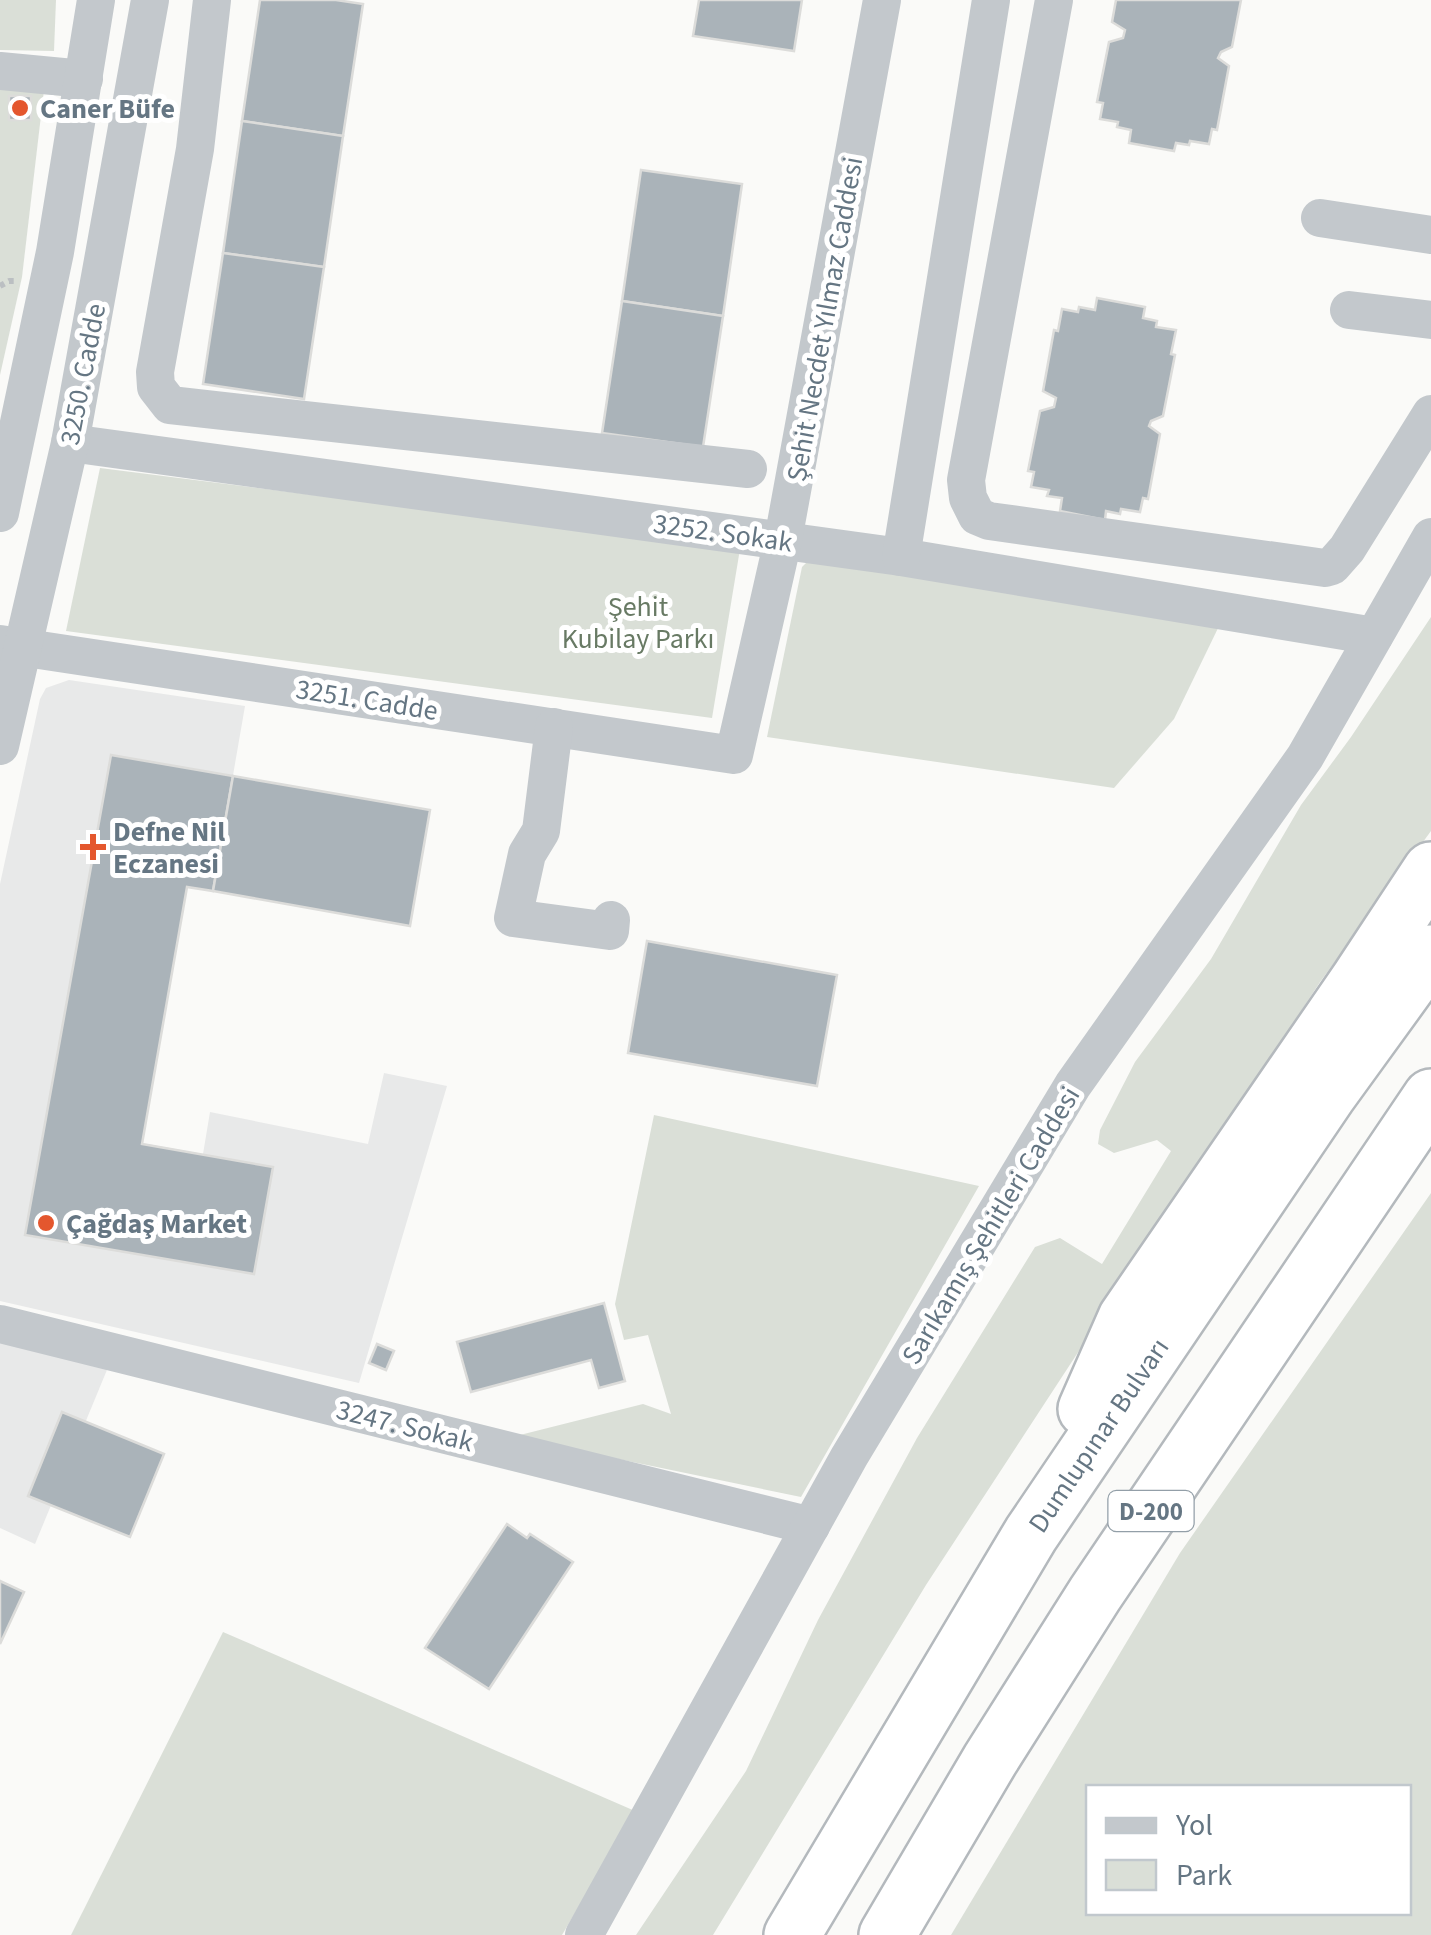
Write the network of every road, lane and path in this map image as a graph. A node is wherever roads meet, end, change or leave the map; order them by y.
1 (96, 0) edge
2 (150, 0) edge
3 (212, 0) edge
4 (882, 0) edge
5 (991, 0) edge
6 (1054, 0) edge
7 (0, 71) edge
8 (84, 79) junction
9 (1320, 218) dead end
10 (1431, 236) edge
11 (1349, 310) dead end
12 (1431, 320) edge
13 (1431, 414) edge
14 (330, 423) junction
15 (70, 443) junction
16 (748, 470) dead end
17 (326, 476) junction
18 (0, 514) edge
19 (1431, 537) edge
20 (783, 540) junction
21 (902, 557) junction
22 (1374, 636) junction
23 (10, 645) edge
24 (554, 727) junction
25 (0, 746) edge
26 (734, 754) joint
27 (1431, 870) edge
28 (611, 920) dead end
29 (1431, 953) edge
30 (1431, 1097) edge
31 (0, 1324) edge
32 (810, 1526) junction
33 (1032, 1534) junction
34 (584, 1935) edge
35 (792, 1935) edge
36 (887, 1935) edge

1 - 8 street, 3250. Cadde
2 - 15 street, 3250. Cadde
3 - 14 street
4 - 20 street, Şehit Necdet Yılmaz Caddesi
5 - 21 street
6 - 13 street
7 - 8 street
8 - 18 street, 3250. Cadde
9 - 10 street
11 - 12 street
14 - 16 street
14 - 17 street
15 - 17 street, 3252. Sokak
15 - 23 street, 3250. Cadde
17 - 20 street, 3252. Sokak
19 - 22 street, Sarıkamış Şehitleri Caddesi
20 - 21 street, 3252. Sokak
20 - 26 street, Şehit Necdet Yılmaz Caddesi
21 - 22 street, 3252. Sokak
22 - 32 street, Sarıkamış Şehitleri Caddesi
23 - 24 street, 3251. Cadde
23 - 25 street, 3250. Cadde
24 - 26 street, 3251. Cadde
24 - 28 street
27 - 33 highway
29 - 33 highway, Dumlupınar Bulvarı / D-200
30 - 36 highway, D-200
31 - 32 street, 3247. Sokak
32 - 34 street, Sarıkamış Şehitleri Caddesi
33 - 35 highway, Dumlupınar Bulvarı / D-200

